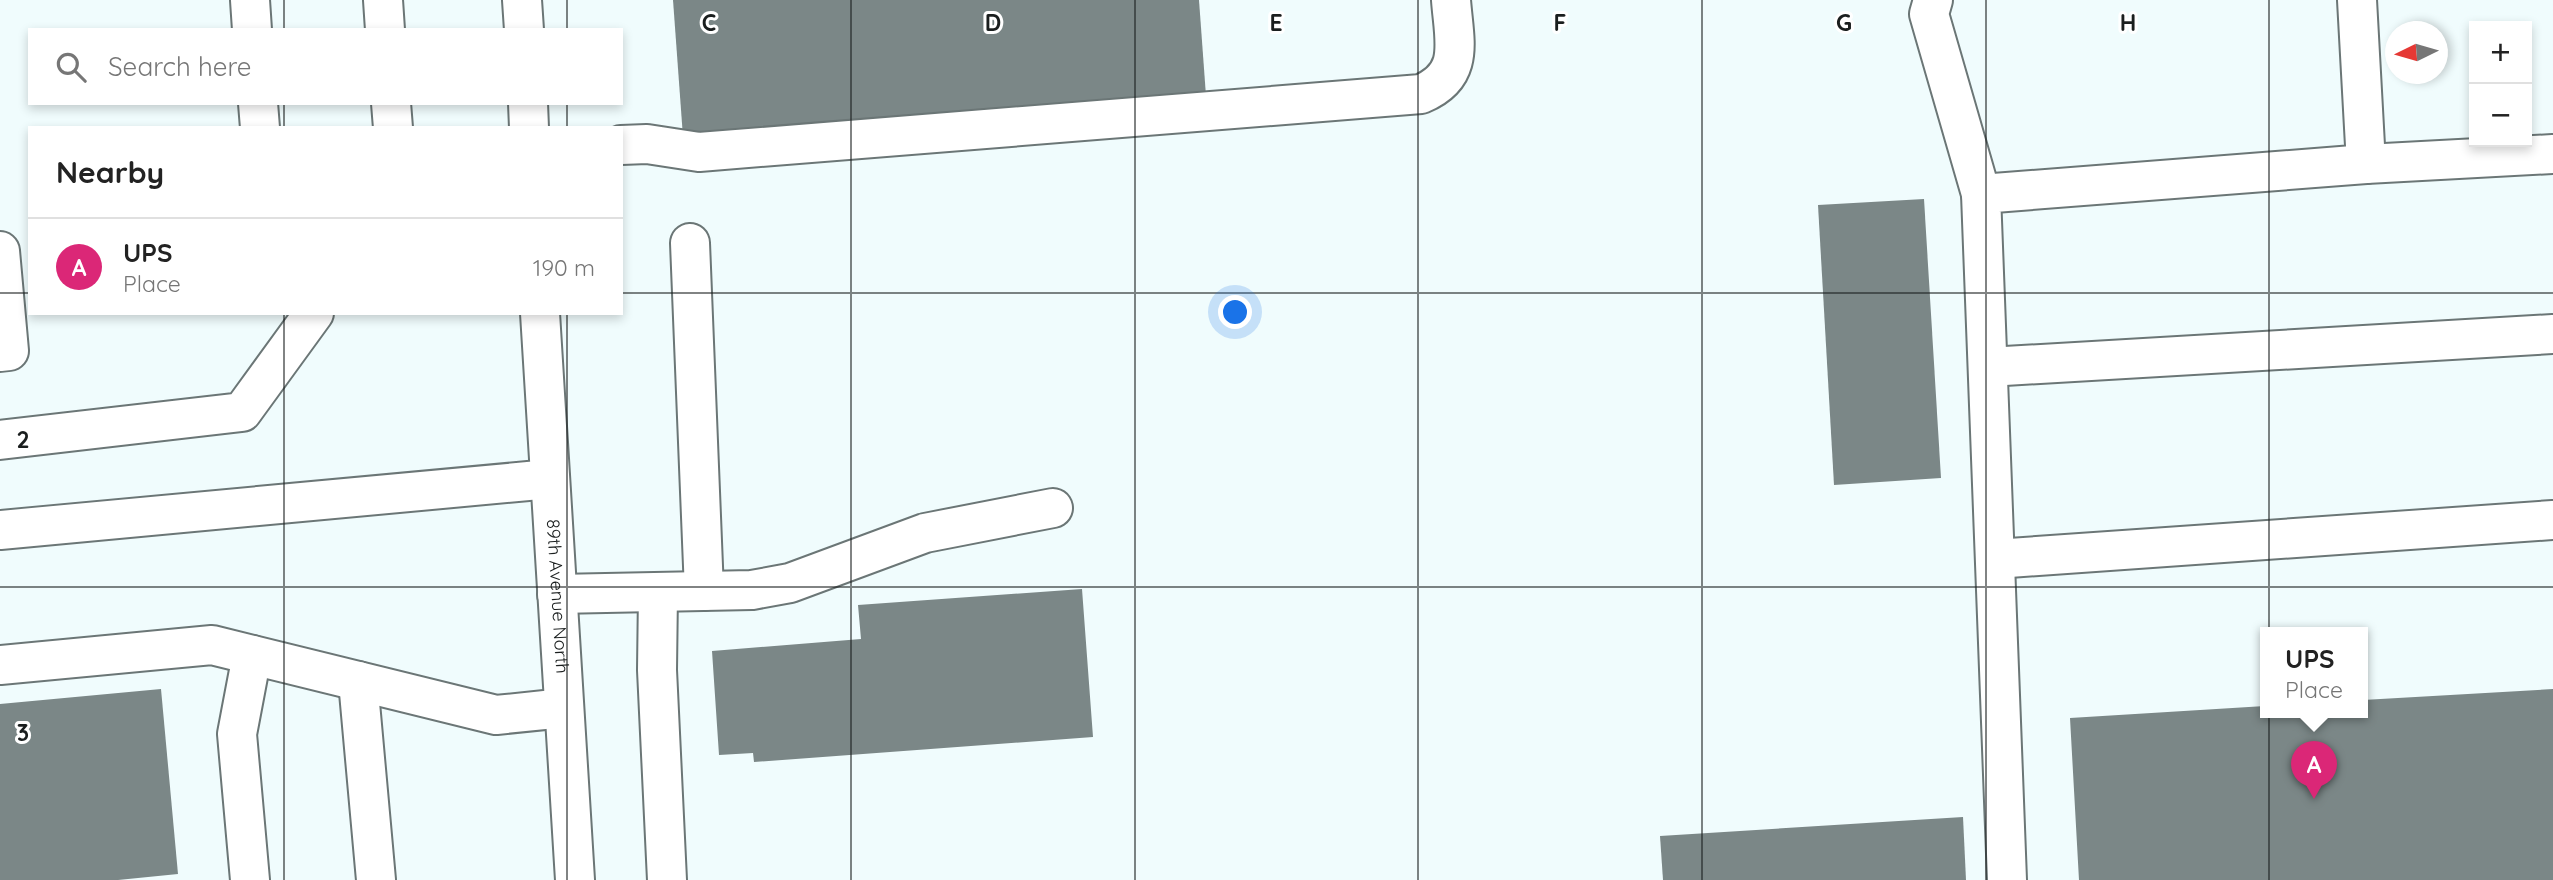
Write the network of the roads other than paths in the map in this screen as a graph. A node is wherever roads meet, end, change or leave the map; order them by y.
1 (250, 0) edge
2 (383, 0) edge
3 (522, 0) edge
4 (1451, 0) edge
5 (1933, 0) edge
6 (2357, 0) edge
7 (252, 28) edge
8 (386, 28) edge
9 (524, 28) edge
10 (258, 105) edge
11 (391, 105) edge
12 (528, 105) edge
13 (260, 126) edge
14 (393, 126) edge
15 (529, 126) edge
16 (623, 145) edge
17 (2553, 154) edge
18 (2366, 164) junction
19 (1981, 194) junction
20 (690, 243) dead end
21 (0, 251) edge
22 (312, 315) edge
23 (540, 315) edge
24 (2553, 334) edge
25 (0, 352) edge
26 (1988, 367) junction
27 (0, 440) edge
28 (550, 478) junction
29 (1053, 508) dead end
30 (2553, 520) edge
31 (0, 530) edge
32 (1995, 559) junction
33 (704, 591) junction
34 (658, 592) junction
35 (557, 594) junction
36 (252, 655) junction
37 (0, 666) edge
38 (358, 681) junction
39 (564, 708) junction
40 (250, 880) edge
41 (376, 880) edge
42 (575, 880) edge
43 (667, 880) edge
44 (2007, 880) edge

1 - 7 street
2 - 8 street
3 - 9 street
4 - 16 street
5 - 19 street
6 - 18 street
10 - 13 street
11 - 14 street
12 - 15 street
17 - 18 street
18 - 19 street
19 - 26 street
20 - 33 street
21 - 25 street
22 - 27 street
23 - 28 street, 89th Avenue North
24 - 26 street
26 - 32 street
28 - 31 street
28 - 35 street, 89th Avenue North
29 - 33 street
30 - 32 street
32 - 44 street
33 - 34 street
34 - 35 street
34 - 43 street
35 - 39 street, 89th Avenue North
36 - 37 street
36 - 38 street
36 - 40 street
38 - 39 street
38 - 41 street
39 - 42 street, 89th Avenue North

